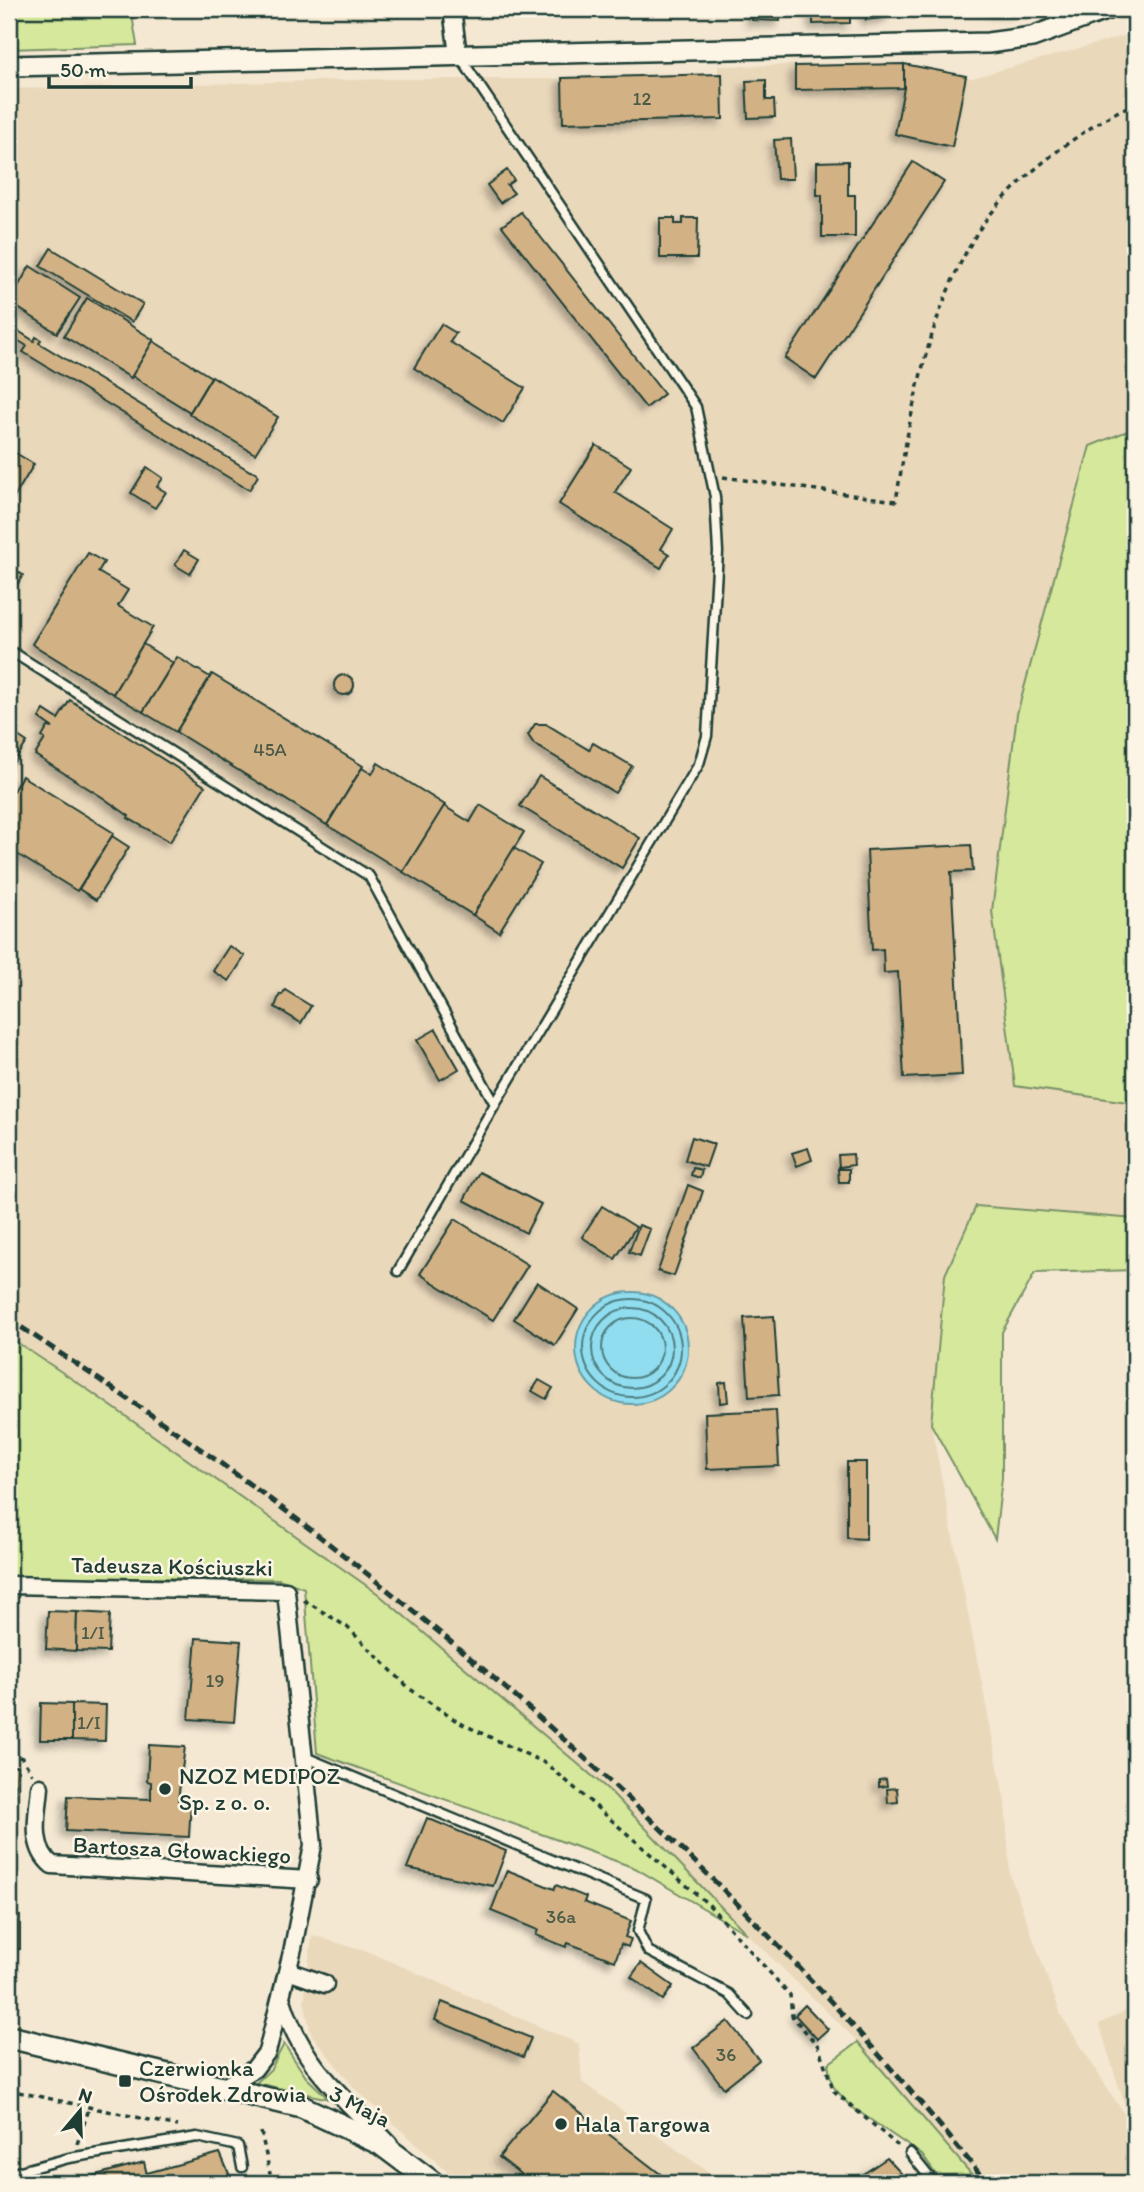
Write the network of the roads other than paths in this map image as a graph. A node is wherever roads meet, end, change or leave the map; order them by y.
1 (452, 9) edge
2 (1100, 10) edge
3 (458, 55) junction
4 (9, 66) edge
5 (9, 650) edge
6 (495, 1104) junction
7 (398, 1271) dead end
8 (9, 1585) edge
9 (305, 1757) junction
10 (40, 1787) road end
11 (309, 1880) junction
12 (288, 1971) junction
13 (325, 1984) dead end
14 (282, 2000) junction
15 (748, 2015) dead end
16 (9, 2037) edge
17 (225, 2087) junction
18 (910, 2153) road end
19 (406, 2162) junction
20 (242, 2167) dead end
21 (9, 2174) edge
22 (433, 2183) edge
23 (934, 2183) edge

1 - 3 street
2 - 3 street
3 - 4 street
3 - 6 lane
5 - 6 lane
6 - 7 lane
8 - 9 street, Tadeusza Kościuszki
9 - 11 street, Tadeusza Kościuszki
9 - 15 lane
10 - 11 street, Bartosza Głowackiego
11 - 12 street, Tadeusza Kościuszki
12 - 13 street
12 - 14 street, Tadeusza Kościuszki
14 - 17 street, Tadeusza Kościuszki
14 - 19 street
16 - 17 main road, 3 Maja
17 - 19 main road, 3 Maja
18 - 23 lane
19 - 22 main road, 3 Maja
20 - 21 lane

